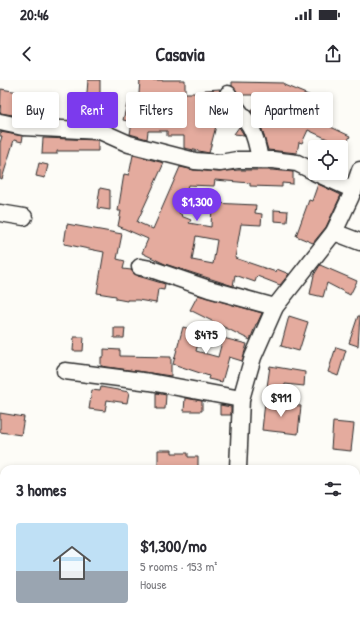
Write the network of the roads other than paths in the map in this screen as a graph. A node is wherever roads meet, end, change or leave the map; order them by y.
1 (243, 117) edge
2 (0, 122) edge
3 (260, 160) junction
4 (308, 169) edge
5 (360, 170) edge
6 (332, 180) edge
7 (354, 190) junction
8 (0, 214) edge
9 (24, 218) dead end
10 (334, 232) junction
11 (360, 242) edge
12 (140, 267) dead end
13 (275, 307) junction
14 (65, 371) dead end
15 (241, 398) junction
16 (238, 465) edge

1 - 3 street
2 - 3 street
3 - 4 street
5 - 7 street
6 - 7 street
7 - 10 street
8 - 9 street
10 - 11 street
10 - 13 street
12 - 13 street
13 - 15 street
14 - 15 street
15 - 16 street

